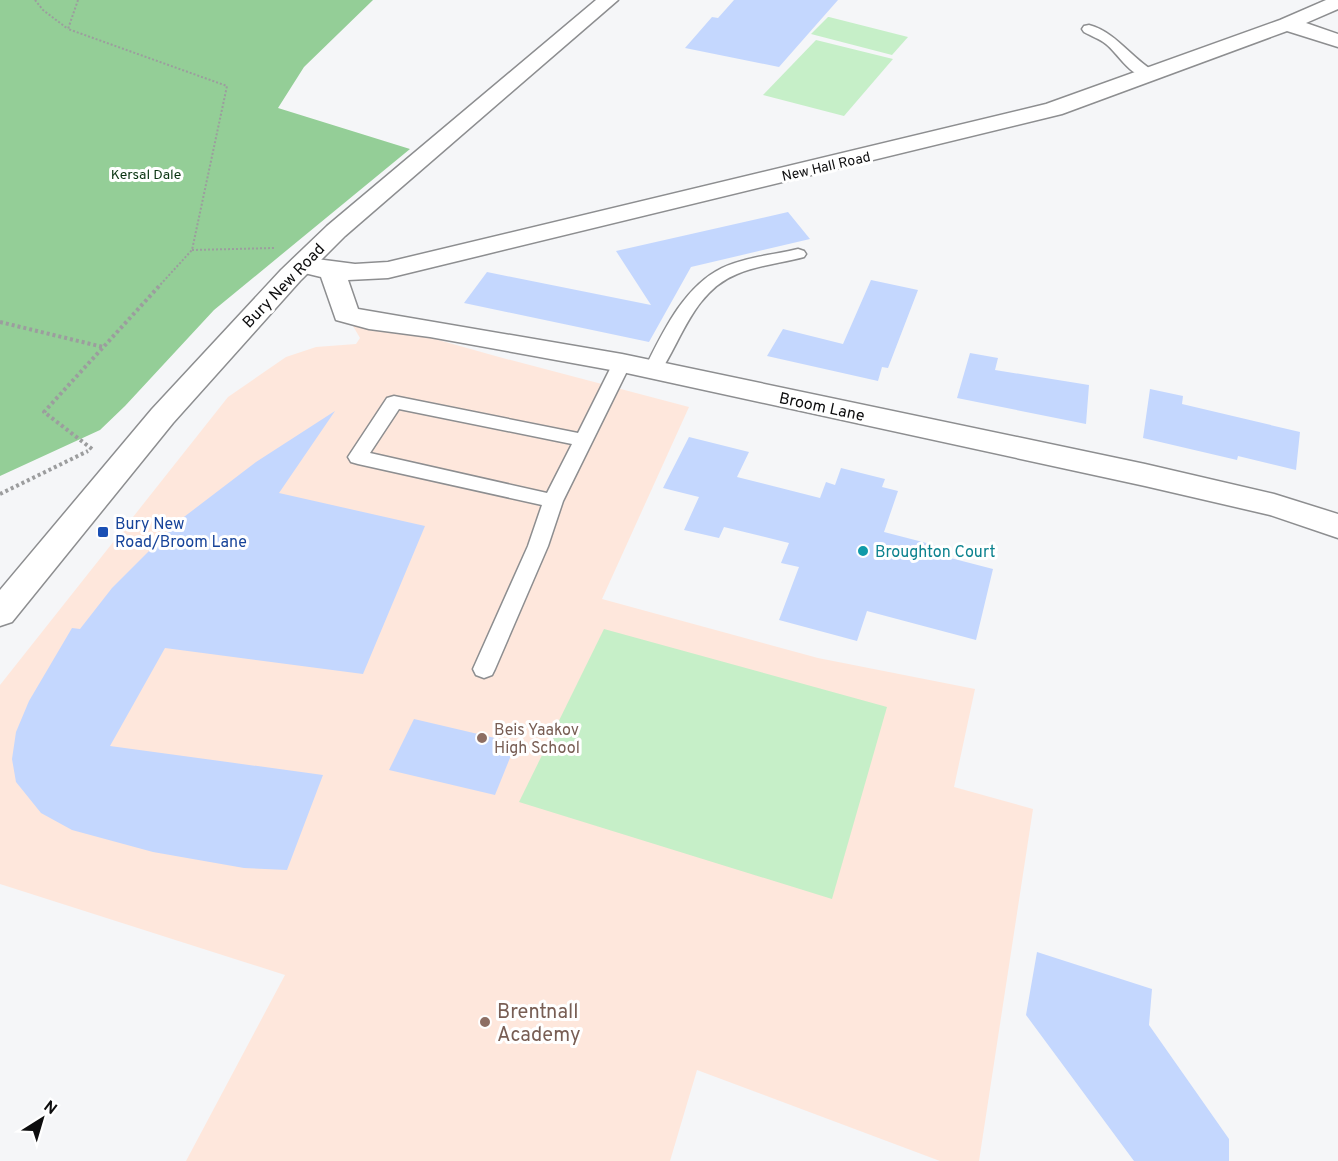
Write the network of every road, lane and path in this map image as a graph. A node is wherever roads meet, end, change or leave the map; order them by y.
1 (35, 0) edge
2 (78, 0) edge
3 (608, 0) edge
4 (1286, 0) edge
5 (1338, 2) edge
6 (1314, 12) junction
7 (1287, 24) junction
8 (68, 28) junction
9 (1089, 29) dead end
10 (1338, 41) edge
11 (1147, 73) junction
12 (192, 250) junction
13 (798, 254) dead end
14 (317, 262) junction
15 (0, 322) edge
16 (103, 347) junction
17 (622, 363) junction
18 (652, 370) junction
19 (582, 440) junction
20 (92, 449) junction
21 (136, 449) junction
22 (0, 494) edge
23 (553, 501) junction
24 (1338, 526) edge
25 (0, 613) edge
26 (484, 669) dead end

1 - 8 path
2 - 8 path
3 - 14 main road, Bury New Road
4 - 6 main road
5 - 6 main road, New Hall Road
6 - 7 main road, New Hall Road
7 - 10 main road
7 - 11 main road, New Hall Road
8 - 12 path
9 - 11 lane
11 - 14 main road, New Hall Road
12 - 14 path
12 - 16 path
13 - 18 lane
14 - 17 main road, Broom Lane
14 - 21 main road, Bury New Road
15 - 16 path
16 - 20 path
17 - 18 main road, Broom Lane
17 - 19 lane
18 - 24 main road, Broom Lane
19 - 23 lane
19 - 23 lane
20 - 21 path
20 - 22 path
21 - 25 main road, Bury New Road
23 - 26 lane

